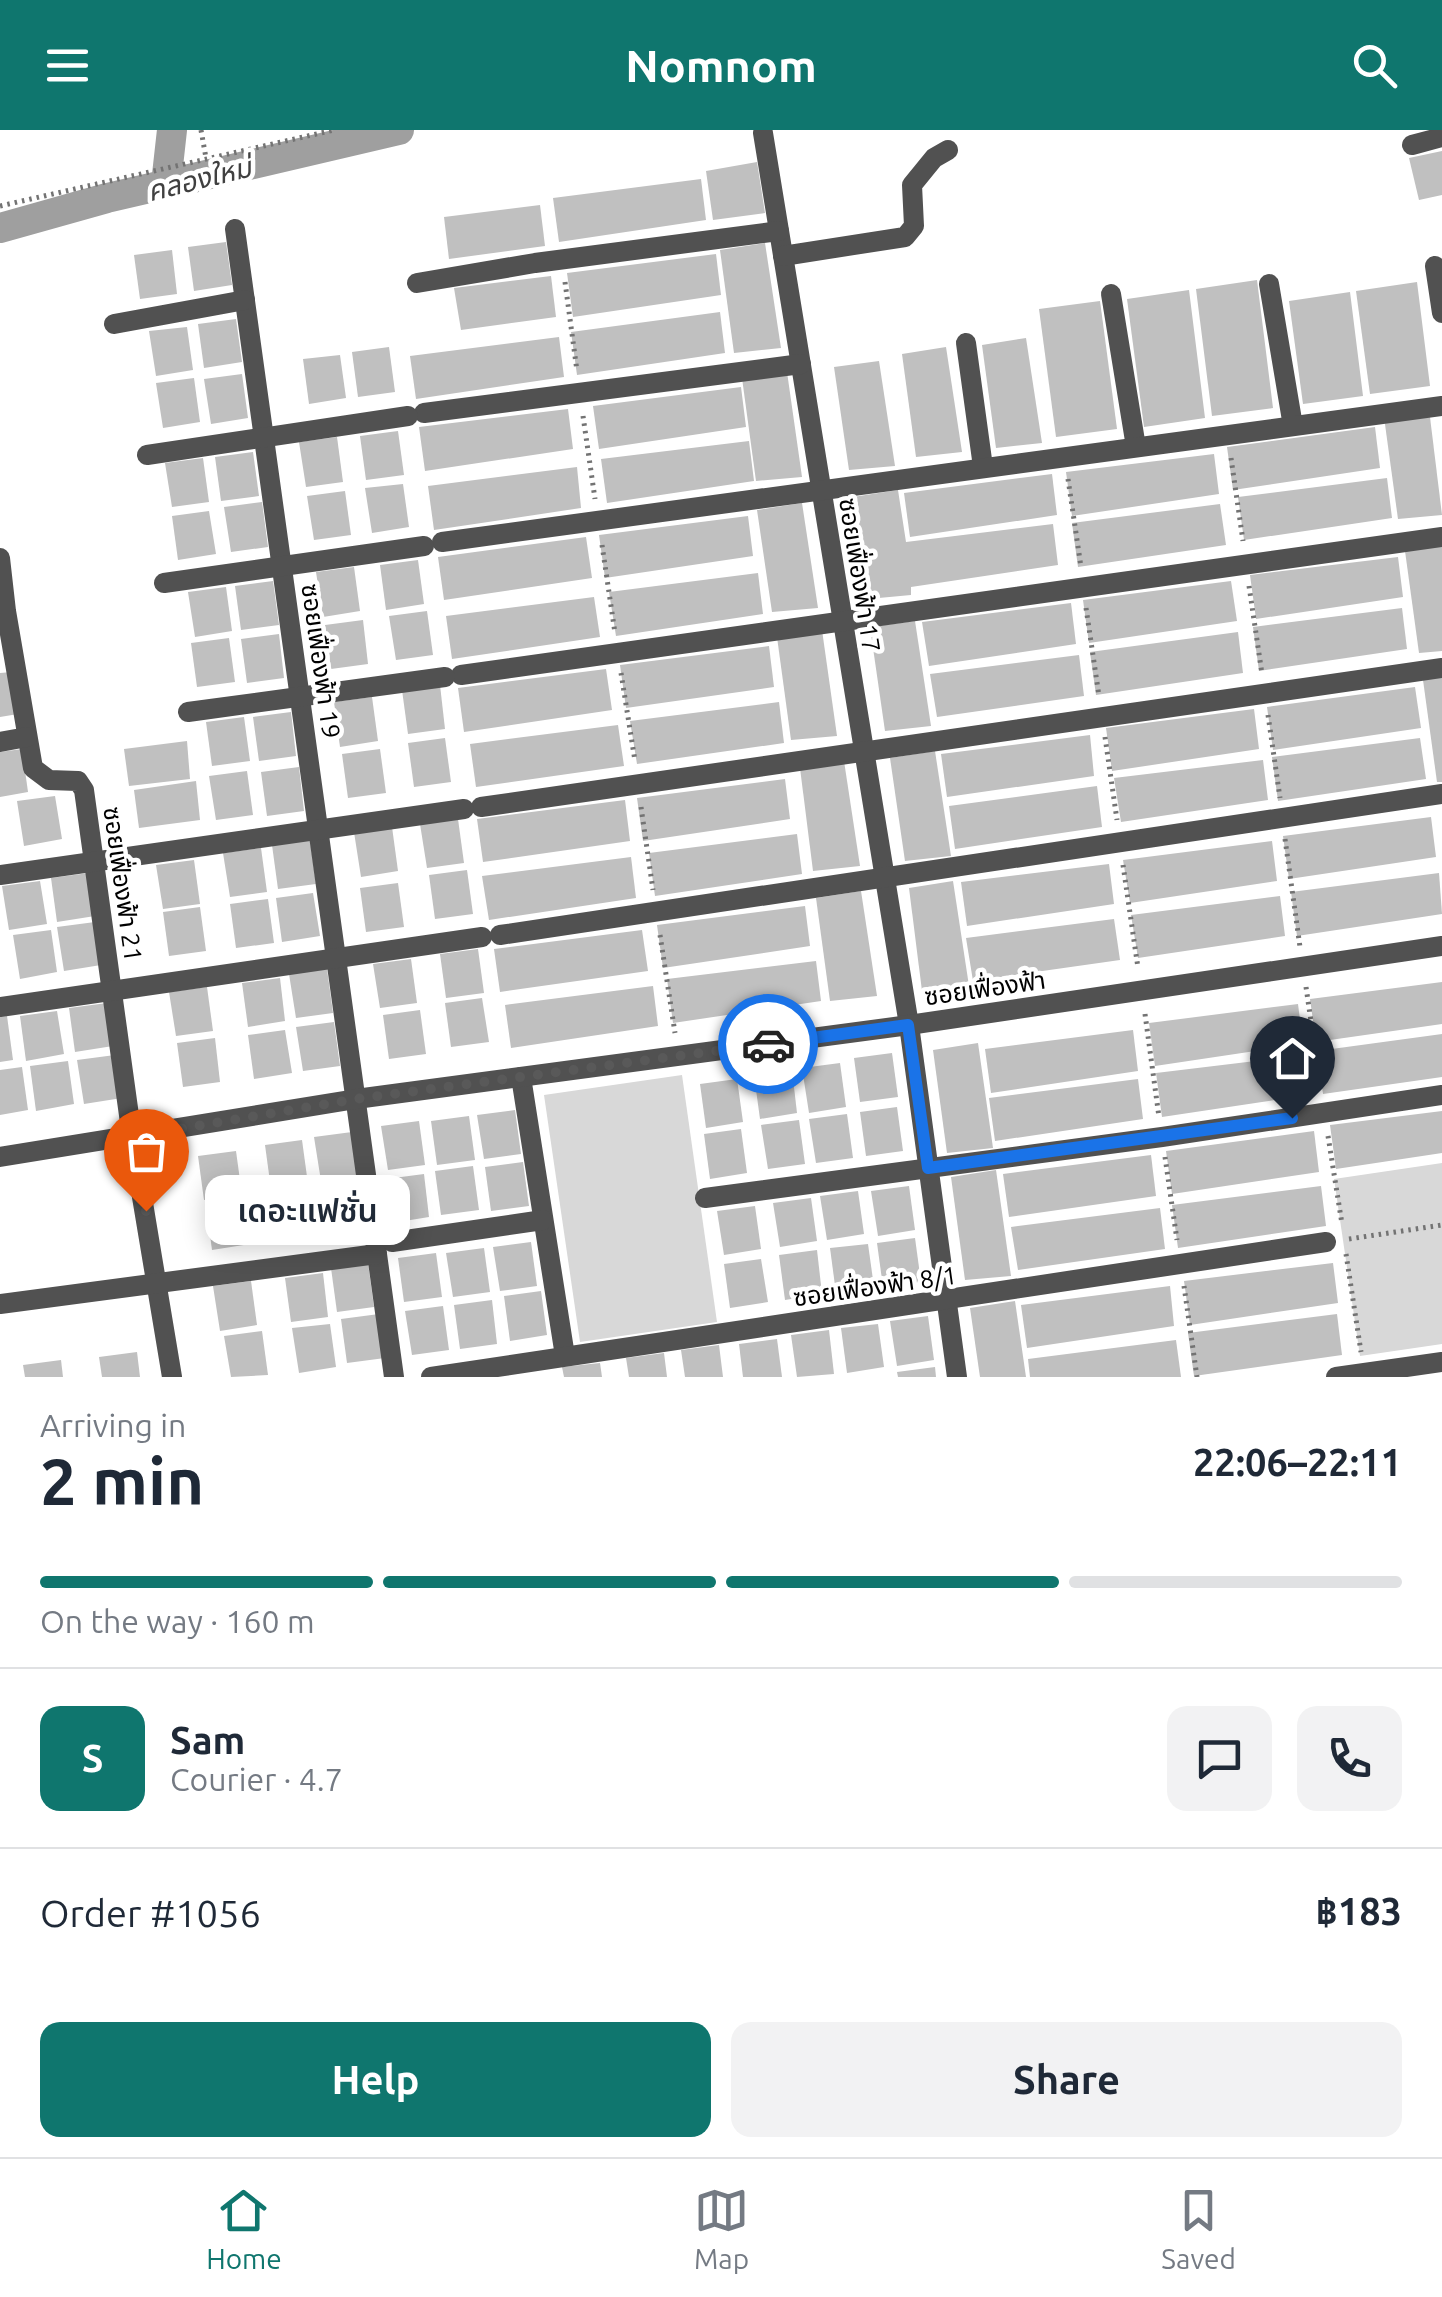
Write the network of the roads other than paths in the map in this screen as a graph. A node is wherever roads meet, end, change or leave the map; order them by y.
1 (763, 133) dead end
2 (1442, 137) edge
3 (1412, 145) dead end
4 (948, 150) dead end
5 (235, 229) dead end
6 (779, 231) junction
7 (783, 256) junction
8 (1434, 266) dead end
9 (417, 283) dead end
10 (1269, 284) dead end
11 (1111, 294) dead end
12 (245, 300) junction
13 (1442, 313) edge
14 (114, 324) dead end
15 (966, 344) dead end
16 (800, 364) junction
17 (1442, 406) edge
18 (1293, 426) junction
19 (264, 436) junction
20 (1136, 448) junction
21 (147, 455) dead end
22 (983, 467) junction
23 (822, 491) junction
24 (1442, 537) edge
25 (0, 558) edge
26 (282, 567) junction
27 (164, 583) dead end
28 (3, 611) edge
29 (843, 623) junction
30 (1442, 668) edge
31 (300, 696) junction
32 (188, 712) dead end
33 (27, 738) junction
34 (0, 742) edge
35 (864, 751) junction
36 (1442, 794) edge
37 (319, 829) junction
38 (95, 862) junction
39 (0, 875) edge
40 (884, 876) junction
41 (1442, 946) edge
42 (337, 958) junction
43 (112, 990) junction
44 (0, 1007) edge
45 (908, 1025) junction
46 (522, 1077) junction
47 (1442, 1095) edge
48 (356, 1099) junction
49 (132, 1137) junction
50 (0, 1157) edge
51 (928, 1168) junction
52 (705, 1198) dead end
53 (543, 1220) junction
54 (1335, 1241) road end
55 (385, 1248) junction
56 (159, 1284) junction
57 (946, 1302) junction
58 (0, 1304) edge
59 (565, 1356) junction
60 (1442, 1362) edge
61 (172, 1377) edge
62 (394, 1377) edge
63 (430, 1377) edge
64 (957, 1377) edge
65 (1336, 1377) edge

1 - 6 street, ซอยเฟื่องฟ้า 17
2 - 3 street
4 - 7 street
5 - 12 street, ซอยเฟื่องฟ้า 19
6 - 7 street, ซอยเฟื่องฟ้า 17
6 - 9 street
7 - 16 street, ซอยเฟื่องฟ้า 17
8 - 13 street
10 - 18 street
11 - 20 street
12 - 14 street
12 - 19 street, ซอยเฟื่องฟ้า 19
15 - 22 street
16 - 19 street
16 - 23 street, ซอยเฟื่องฟ้า 17
17 - 18 street
18 - 20 street
19 - 21 street
19 - 26 street, ซอยเฟื่องฟ้า 19
20 - 22 street
22 - 23 street
23 - 26 street
23 - 29 street, ซอยเฟื่องฟ้า 17
24 - 29 street
25 - 28 street, ซอยเฟื่องฟ้า 21
26 - 27 street
26 - 31 street, ซอยเฟื่องฟ้า 19
28 - 33 street, ซอยเฟื่องฟ้า 21
29 - 31 street
29 - 35 street, ซอยเฟื่องฟ้า 17
30 - 35 street
31 - 32 street
31 - 37 street, ซอยเฟื่องฟ้า 19
33 - 34 street
33 - 38 street, ซอยเฟื่องฟ้า 21
35 - 37 street
35 - 40 street, ซอยเฟื่องฟ้า 17
36 - 40 street
37 - 38 street
37 - 42 street, ซอยเฟื่องฟ้า 19
38 - 39 street
38 - 43 street, ซอยเฟื่องฟ้า 21
40 - 42 street
40 - 45 street, ซอยเฟื่องฟ้า 17
41 - 45 street, ซอยเฟื่องฟ้า
42 - 43 street
42 - 48 street, ซอยเฟื่องฟ้า 19
43 - 44 street
43 - 49 street, ซอยเฟื่องฟ้า 21
45 - 46 street, ซอยเฟื่องฟ้า
45 - 51 street, ซอยเฟื่องฟ้า 17
46 - 48 street, ซอยเฟื่องฟ้า
46 - 53 street
47 - 51 street
48 - 49 street, ซอยเฟื่องฟ้า
48 - 55 street, ซอยเฟื่องฟ้า 19
49 - 50 street, ซอยเฟื่องฟ้า
49 - 56 street, ซอยเฟื่องฟ้า 21
51 - 52 street
51 - 57 street, ซอยเฟื่องฟ้า 17
53 - 55 street
53 - 59 street
54 - 57 street, ซอยเฟื่องฟ้า 8/1
55 - 56 street
55 - 62 street, ซอยเฟื่องฟ้า 19
56 - 58 street
56 - 61 street, ซอยเฟื่องฟ้า 21
57 - 59 street, ซอยเฟื่องฟ้า 8/1
57 - 64 street, ซอยเฟื่องฟ้า 17
59 - 63 street, ซอยเฟื่องฟ้า 8/1
60 - 65 street

